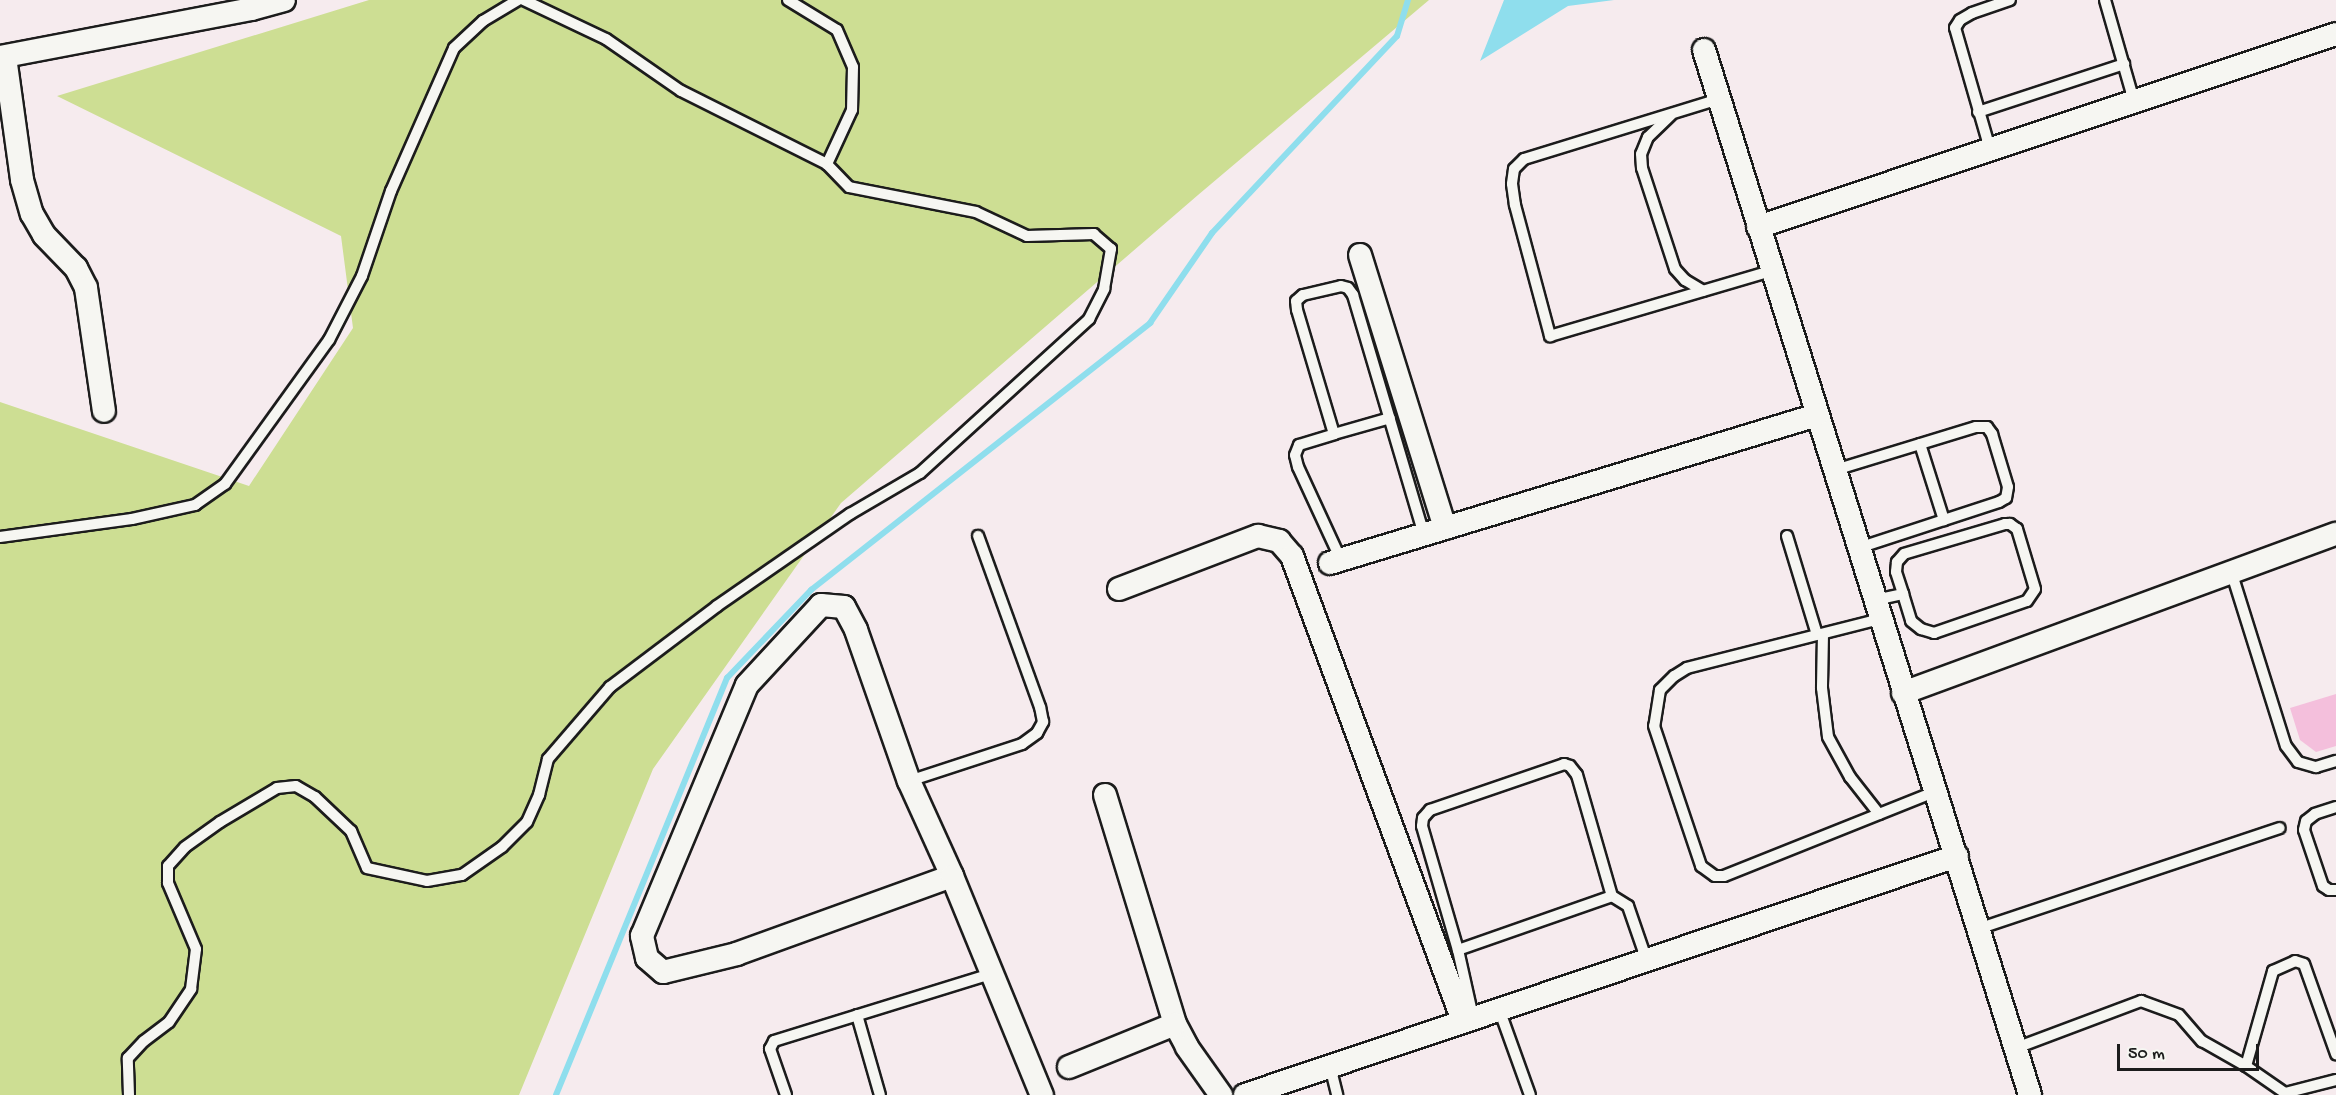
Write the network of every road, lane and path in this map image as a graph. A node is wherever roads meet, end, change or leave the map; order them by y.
1 (284, 0) edge
2 (518, 0) edge
3 (524, 0) edge
4 (788, 0) edge
5 (2010, 0) edge
6 (2105, 0) edge
7 (2336, 34) edge
8 (1704, 50) dead end
9 (2, 57) edge
10 (2124, 64) junction
11 (1719, 99) junction
12 (2134, 101) junction
13 (1978, 112) junction
14 (1673, 113) junction
15 (1990, 149) junction
16 (827, 164) junction
17 (1758, 227) junction
18 (1360, 255) dead end
19 (1771, 271) junction
20 (1703, 291) junction
21 (104, 411) dead end
22 (1816, 415) junction
23 (1390, 418) junction
24 (1334, 434) junction
25 (1920, 444) junction
26 (1834, 470) junction
27 (1944, 520) junction
28 (1435, 532) junction
29 (2336, 534) edge
30 (978, 536) dead end
31 (1787, 536) dead end
32 (0, 537) edge
33 (1858, 548) junction
34 (1336, 562) joint
35 (2231, 571) junction
36 (1119, 589) dead end
37 (1903, 594) junction
38 (1878, 610) junction
39 (1820, 634) junction
40 (1904, 693) junction
41 (2336, 761) edge
42 (909, 781) junction
43 (1936, 791) junction
44 (1105, 795) dead end
45 (2336, 807) edge
46 (1879, 814) junction
47 (2280, 828) dead end
48 (1957, 856) junction
49 (952, 876) junction
50 (2336, 890) edge
51 (1612, 896) junction
52 (1978, 929) junction
53 (1458, 950) junction
54 (1647, 961) junction
55 (990, 974) junction
56 (1499, 1009) junction
57 (856, 1015) junction
58 (1468, 1018) junction
59 (1175, 1024) junction
60 (2016, 1048) junction
61 (2336, 1054) edge
62 (1330, 1066) junction
63 (2246, 1066) junction
64 (1069, 1067) dead end
65 (2336, 1080) edge
66 (2285, 1094) edge
67 (129, 1095) edge
68 (786, 1095) edge
69 (880, 1095) edge
70 (1042, 1095) edge
71 (1221, 1095) edge
72 (1245, 1095) edge
73 (1337, 1095) edge
74 (1530, 1095) edge
75 (2030, 1095) edge

1 - 9 street
2 - 32 lane
3 - 16 lane
4 - 16 lane
5 - 13 lane
6 - 10 lane
7 - 12 street
8 - 11 street
9 - 21 street
10 - 12 lane
10 - 13 lane
11 - 14 lane
11 - 17 street
12 - 15 street
13 - 15 lane
14 - 20 lane
14 - 20 lane
15 - 17 street
16 - 67 lane
17 - 19 street
18 - 28 street
19 - 20 lane
19 - 22 street
22 - 26 street
22 - 28 street
23 - 24 lane
23 - 24 lane
23 - 28 lane
24 - 34 lane
25 - 26 lane
25 - 27 lane
25 - 27 lane
26 - 33 street
27 - 33 lane
28 - 34 street
29 - 35 street
30 - 42 lane
31 - 39 lane
33 - 38 street
35 - 40 street
35 - 41 lane
36 - 58 street
37 - 37 lane
37 - 38 lane
38 - 39 lane
38 - 40 street
39 - 46 lane
39 - 46 lane
40 - 43 street
42 - 49 street
42 - 49 street
43 - 46 lane
43 - 48 street
44 - 59 street
45 - 50 lane
47 - 52 lane
48 - 52 street
48 - 54 street
49 - 55 street
51 - 53 lane
51 - 53 lane
51 - 54 lane
52 - 60 street
53 - 58 lane
54 - 56 street
55 - 57 lane
55 - 70 street
56 - 58 street
56 - 74 lane
57 - 68 lane
57 - 69 lane
58 - 62 street
59 - 64 street
59 - 71 street
60 - 63 lane
60 - 75 street
61 - 63 lane
62 - 72 street
62 - 73 lane
63 - 66 lane
65 - 66 lane

